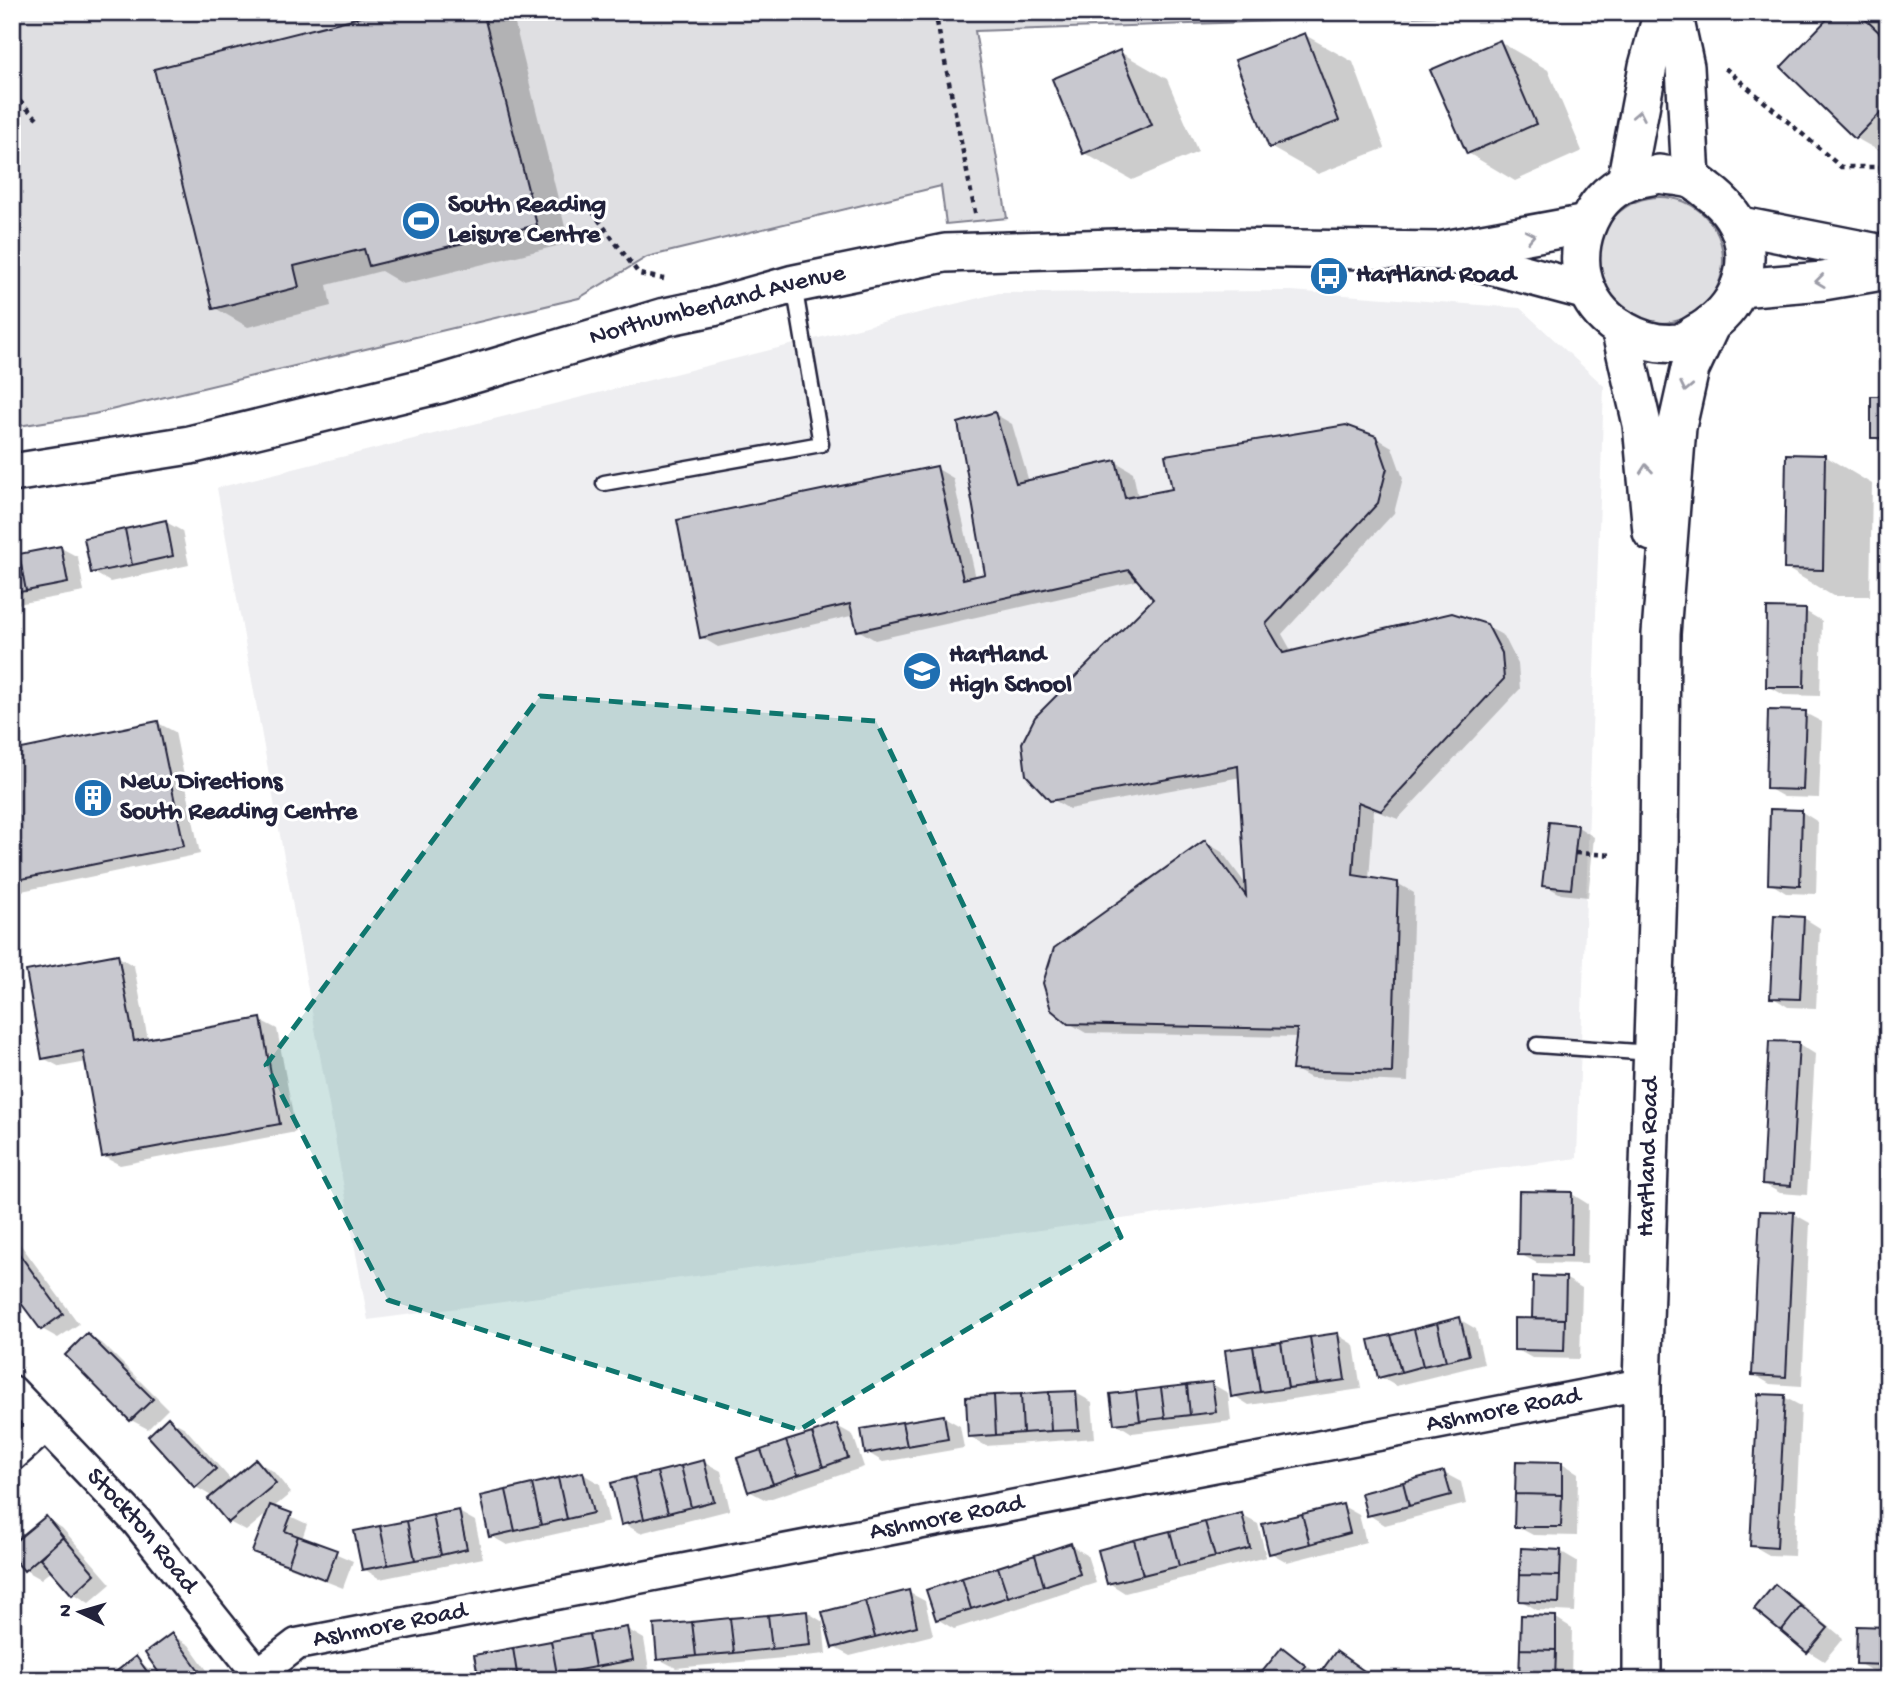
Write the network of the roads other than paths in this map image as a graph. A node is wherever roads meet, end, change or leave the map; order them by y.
1 (1664, 12) edge
2 (1673, 12) edge
3 (1691, 179) junction
4 (1626, 183) junction
5 (1587, 224) junction
6 (1741, 226) junction
7 (1439, 251) junction
8 (1888, 255) edge
9 (1888, 270) edge
10 (794, 284) junction
11 (1739, 288) junction
12 (1587, 290) junction
13 (1711, 324) junction
14 (1620, 328) junction
15 (12, 473) edge
16 (604, 484) dead end
17 (1661, 634) junction
18 (1537, 1045) dead end
19 (1653, 1053) junction
20 (1642, 1384) junction
21 (12, 1391) edge
22 (46, 1426) junction
23 (12, 1456) edge
24 (257, 1678) edge
25 (1643, 1680) edge

4 -> 1 street
2 - 3 street
3 - 4 street
3 - 6 street
4 - 5 street
7 -> 5 street, Northumberland Avenue
5 - 12 street
6 - 8 street
6 - 11 street
7 - 10 street, Northumberland Avenue
7 - 12 street, Northumberland Avenue
9 -> 11 street
10 - 15 street, Northumberland Avenue
10 - 16 lane
11 - 13 street
12 - 14 street
13 - 14 street
13 -> 17 street, Hartland Road
17 -> 14 street, Hartland Road
17 - 19 street, Hartland Road
18 - 19 lane
19 - 20 street, Hartland Road
20 - 24 street, Ashmore Road
20 - 25 street, Hartland Road
21 - 22 street, Stockton Road
22 - 23 street
22 - 24 street, Stockton Road

